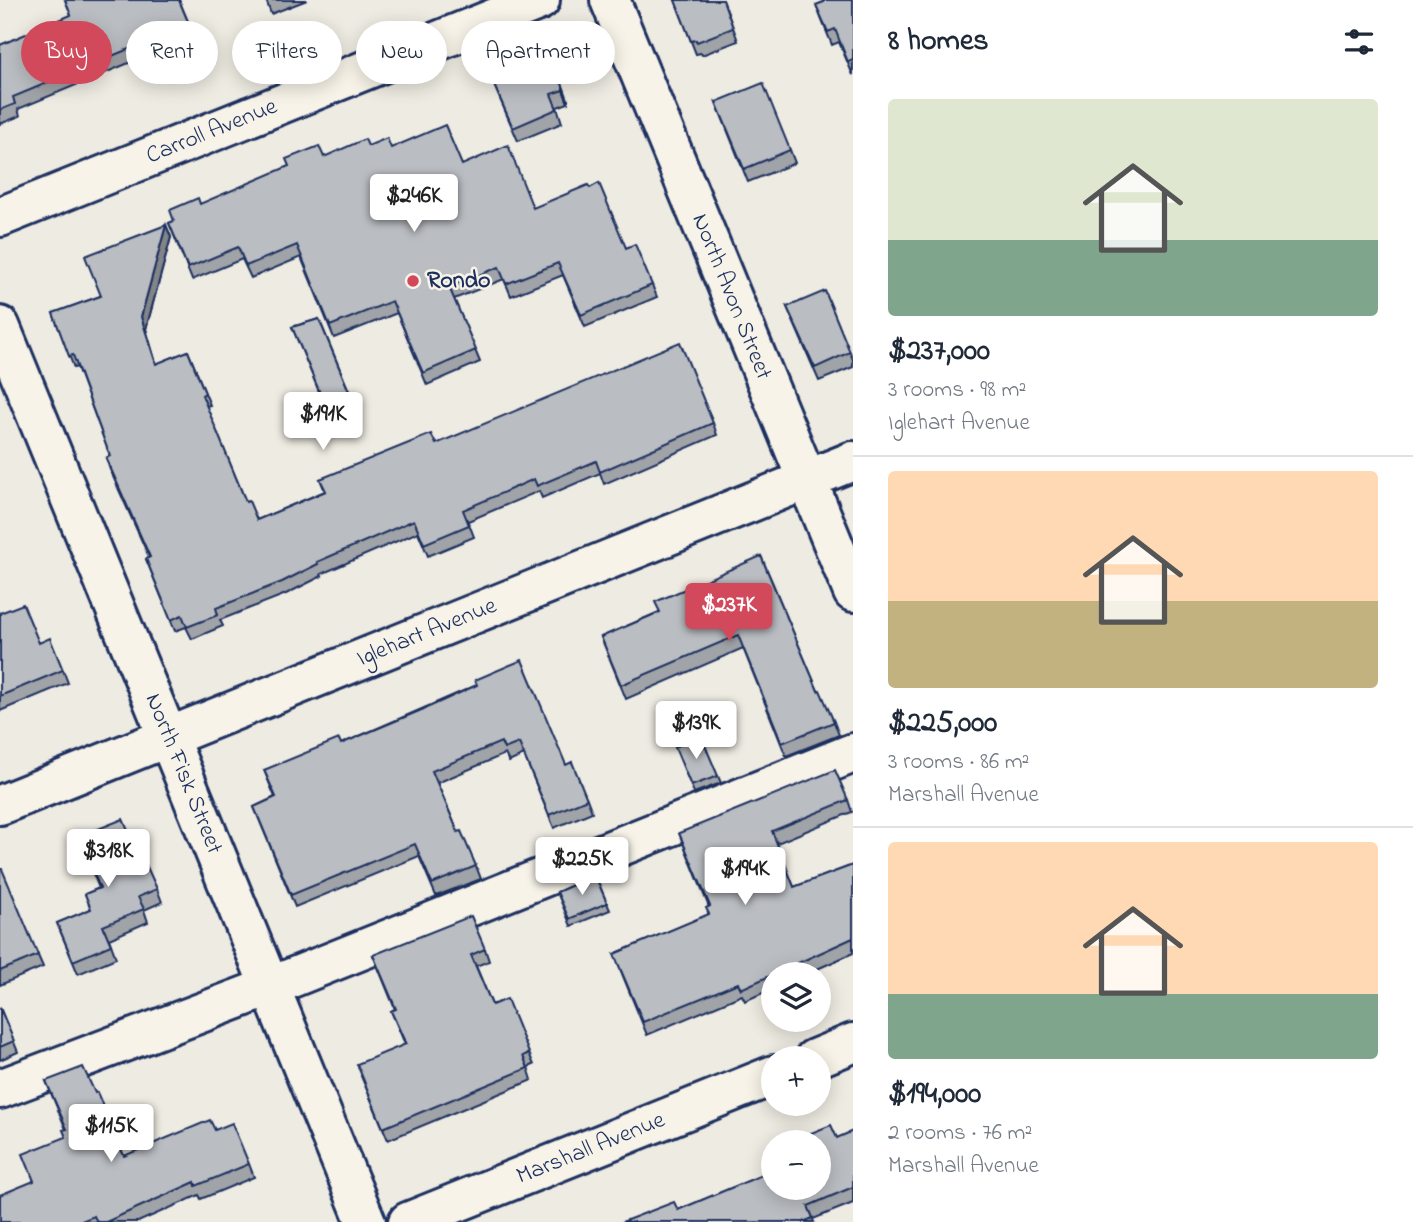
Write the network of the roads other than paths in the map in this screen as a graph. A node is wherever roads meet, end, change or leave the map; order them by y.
1 (540, 0) edge
2 (610, 0) edge
3 (0, 217) edge
4 (0, 326) edge
5 (853, 461) edge
6 (805, 480) junction
7 (853, 593) edge
8 (168, 737) junction
9 (853, 753) edge
10 (0, 805) edge
11 (269, 987) junction
12 (853, 1043) edge
13 (831, 1052) edge
14 (761, 1080) edge
15 (0, 1089) edge
16 (366, 1222) edge
17 (408, 1222) edge

1 - 3 street, Carroll Avenue
2 - 6 street, North Avon Street
4 - 8 street, North Fisk Street
5 - 6 street, Iglehart Avenue
6 - 7 street, North Avon Street
6 - 8 street, Iglehart Avenue
8 - 10 street, Iglehart Avenue
8 - 11 street, North Fisk Street
9 - 11 street
11 - 15 street
11 - 16 street, North Fisk Street
12 - 13 street
14 - 17 street, Marshall Avenue

